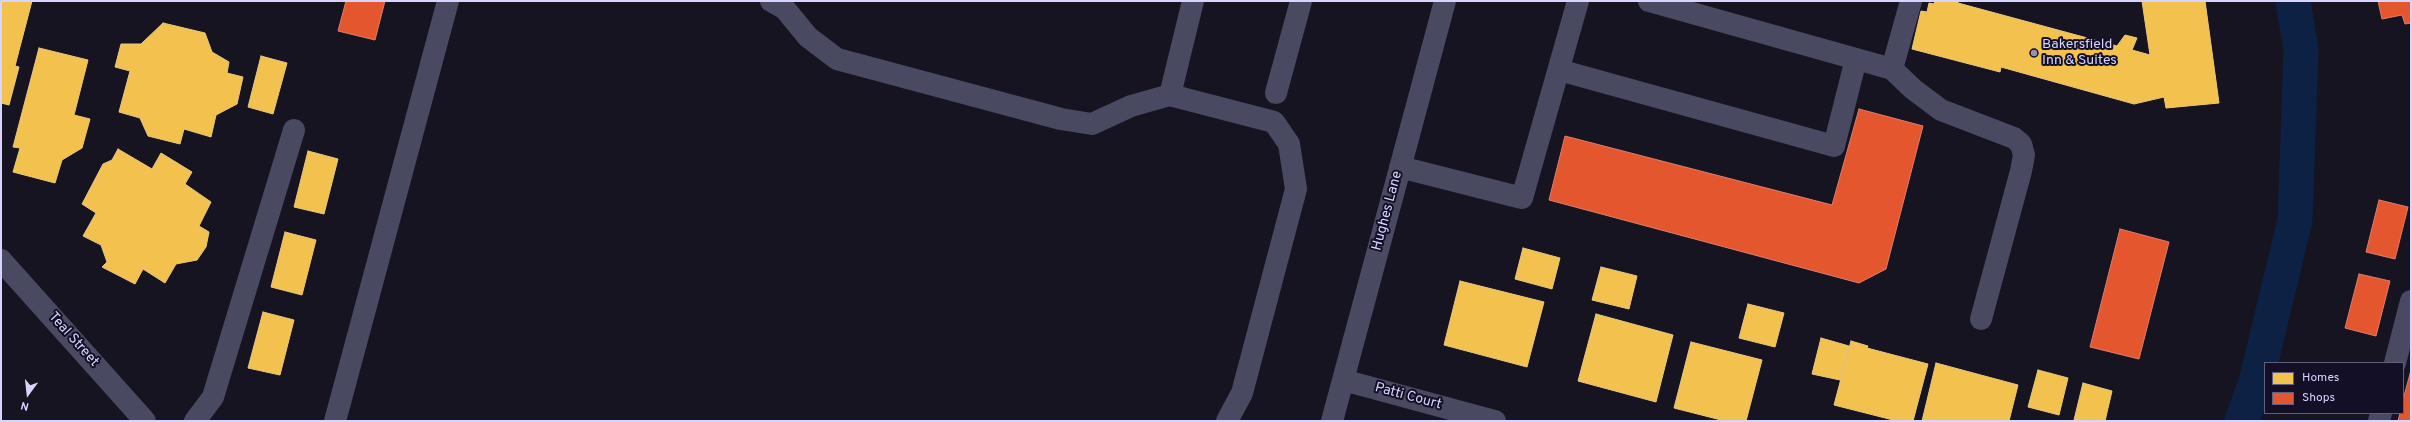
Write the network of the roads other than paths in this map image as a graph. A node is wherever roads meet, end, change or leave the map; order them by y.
1 (448, 1) edge
2 (771, 1) edge
3 (1193, 1) edge
4 (1300, 1) edge
5 (1445, 1) edge
6 (1578, 1) edge
7 (1649, 1) edge
8 (1911, 1) edge
9 (1698, 8) edge
10 (1856, 59) junction
11 (1892, 69) junction
12 (1559, 70) junction
13 (1276, 93) dead end
14 (1170, 96) junction
15 (294, 130) dead end
16 (1400, 167) junction
17 (1, 260) edge
18 (2411, 301) edge
19 (1981, 319) dead end
20 (2395, 362) edge
21 (1343, 380) junction
22 (145, 421) edge
23 (194, 421) edge
24 (335, 421) edge
25 (1227, 421) edge
26 (1332, 421) edge
27 (1496, 421) edge

1 - 24 street
2 - 14 street
3 - 14 street
4 - 13 street
5 - 16 street, Hughes Lane
6 - 12 street
7 - 9 street
8 - 11 street
9 - 10 street
10 - 11 street
10 - 12 street
11 - 19 street
12 - 16 street
14 - 25 street
15 - 23 street
16 - 21 street, Hughes Lane
17 - 22 street, Teal Street
18 - 20 street
21 - 26 street, Hughes Lane
21 - 27 street, Patti Court

